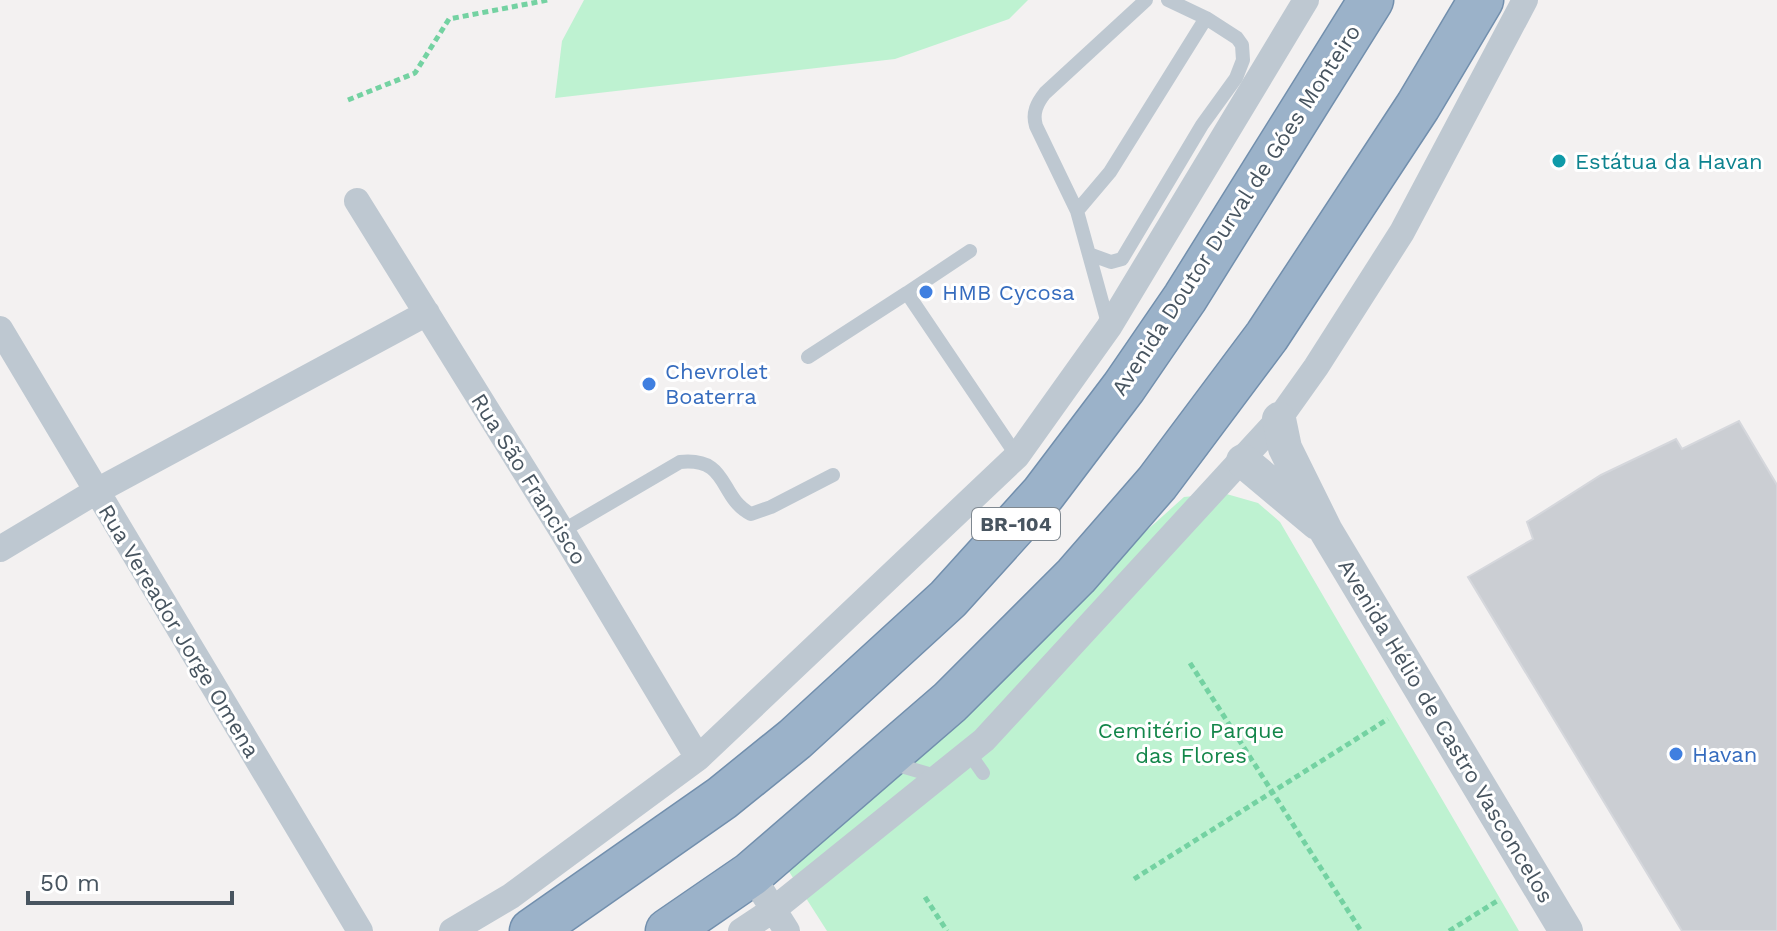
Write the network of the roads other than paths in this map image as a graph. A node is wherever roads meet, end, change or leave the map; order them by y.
1 (1146, 0) edge
2 (1168, 0) edge
3 (1306, 0) edge
4 (1371, 0) edge
5 (1481, 0) edge
6 (1525, 0) edge
7 (1206, 18) junction
8 (357, 201) dead end
9 (1077, 211) junction
10 (970, 251) dead end
11 (1089, 254) junction
12 (907, 293) junction
13 (427, 313) junction
14 (1109, 327) junction
15 (0, 329) edge
16 (808, 357) dead end
17 (1279, 419) junction
18 (1017, 456) junction
19 (1243, 461) junction
20 (833, 475) dead end
21 (95, 492) junction
22 (562, 531) junction
23 (1326, 531) junction
24 (0, 549) edge
25 (698, 758) junction
26 (883, 761) junction
27 (939, 777) junction
28 (751, 874) junction
29 (780, 920) edge
30 (360, 931) edge
31 (452, 931) edge
32 (532, 931) edge
33 (668, 931) edge
34 (741, 931) edge
35 (1566, 931) edge

1 - 9 lane
2 - 7 lane
3 - 14 street
4 - 32 highway, Avenida Doutor Durval de Góes Monteiro / BR-104
5 - 26 highway
6 - 17 street
7 - 9 lane
7 - 11 lane
8 - 13 street, Rua São Francisco
9 - 11 lane
10 - 12 lane
11 - 14 lane
12 - 16 lane
12 - 18 lane
13 - 21 street
13 - 22 street, Rua São Francisco
14 - 18 street
15 - 21 street, Rua Vereador Jorge Omena
17 - 19 street
17 - 23 street, Avenida Hélio de Castro Vasconcelos
18 - 25 street
19 - 23 street, Avenida Hélio de Castro Vasconcelos
19 - 27 street
20 - 22 lane
21 - 24 street
21 - 30 street, Rua Vereador Jorge Omena
22 - 25 street, Rua São Francisco
23 - 35 street, Avenida Hélio de Castro Vasconcelos
25 - 31 street
26 - 27 lane
26 - 28 highway
27 - 29 street
28 - 29 street
28 - 33 highway
29 - 34 street

